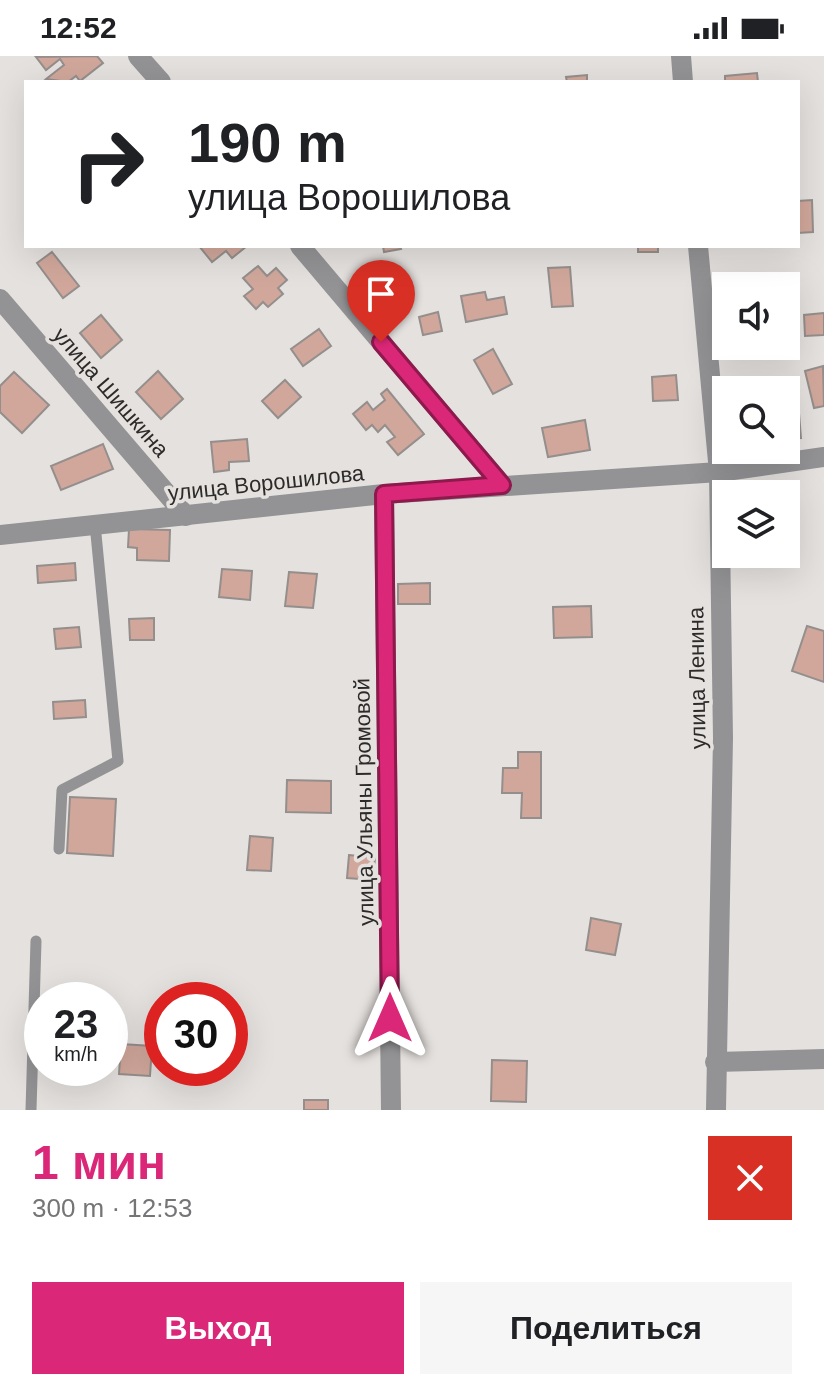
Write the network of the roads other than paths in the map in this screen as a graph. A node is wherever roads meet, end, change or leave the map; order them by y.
1 (138, 56) edge
2 (681, 56) edge
3 (159, 80) edge
4 (683, 80) edge
5 (302, 248) edge
6 (698, 248) edge
7 (0, 299) edge
8 (824, 457) edge
9 (719, 472) junction
10 (502, 485) junction
11 (384, 494) junction
12 (186, 516) junction
13 (95, 524) junction
14 (0, 535) edge
15 (59, 849) dead end
16 (36, 941) dead end
17 (824, 1059) edge
18 (715, 1062) junction
19 (31, 1110) edge
20 (391, 1110) edge
21 (716, 1110) edge

1 - 3 street
2 - 4 street
5 - 10 street
6 - 9 street, улица Ленина
7 - 12 street, улица Шишкина
8 - 9 street, улица Ворошилова
9 - 10 street, улица Ворошилова
9 - 18 street, улица Ленина
10 - 11 street, улица Ворошилова
11 - 12 street, улица Ворошилова
11 - 20 street, улица Ульяны Громовой
12 - 13 street, улица Ворошилова
13 - 14 street, улица Ворошилова
13 - 15 lane
16 - 19 lane
17 - 18 street
18 - 21 street, улица Ленина

